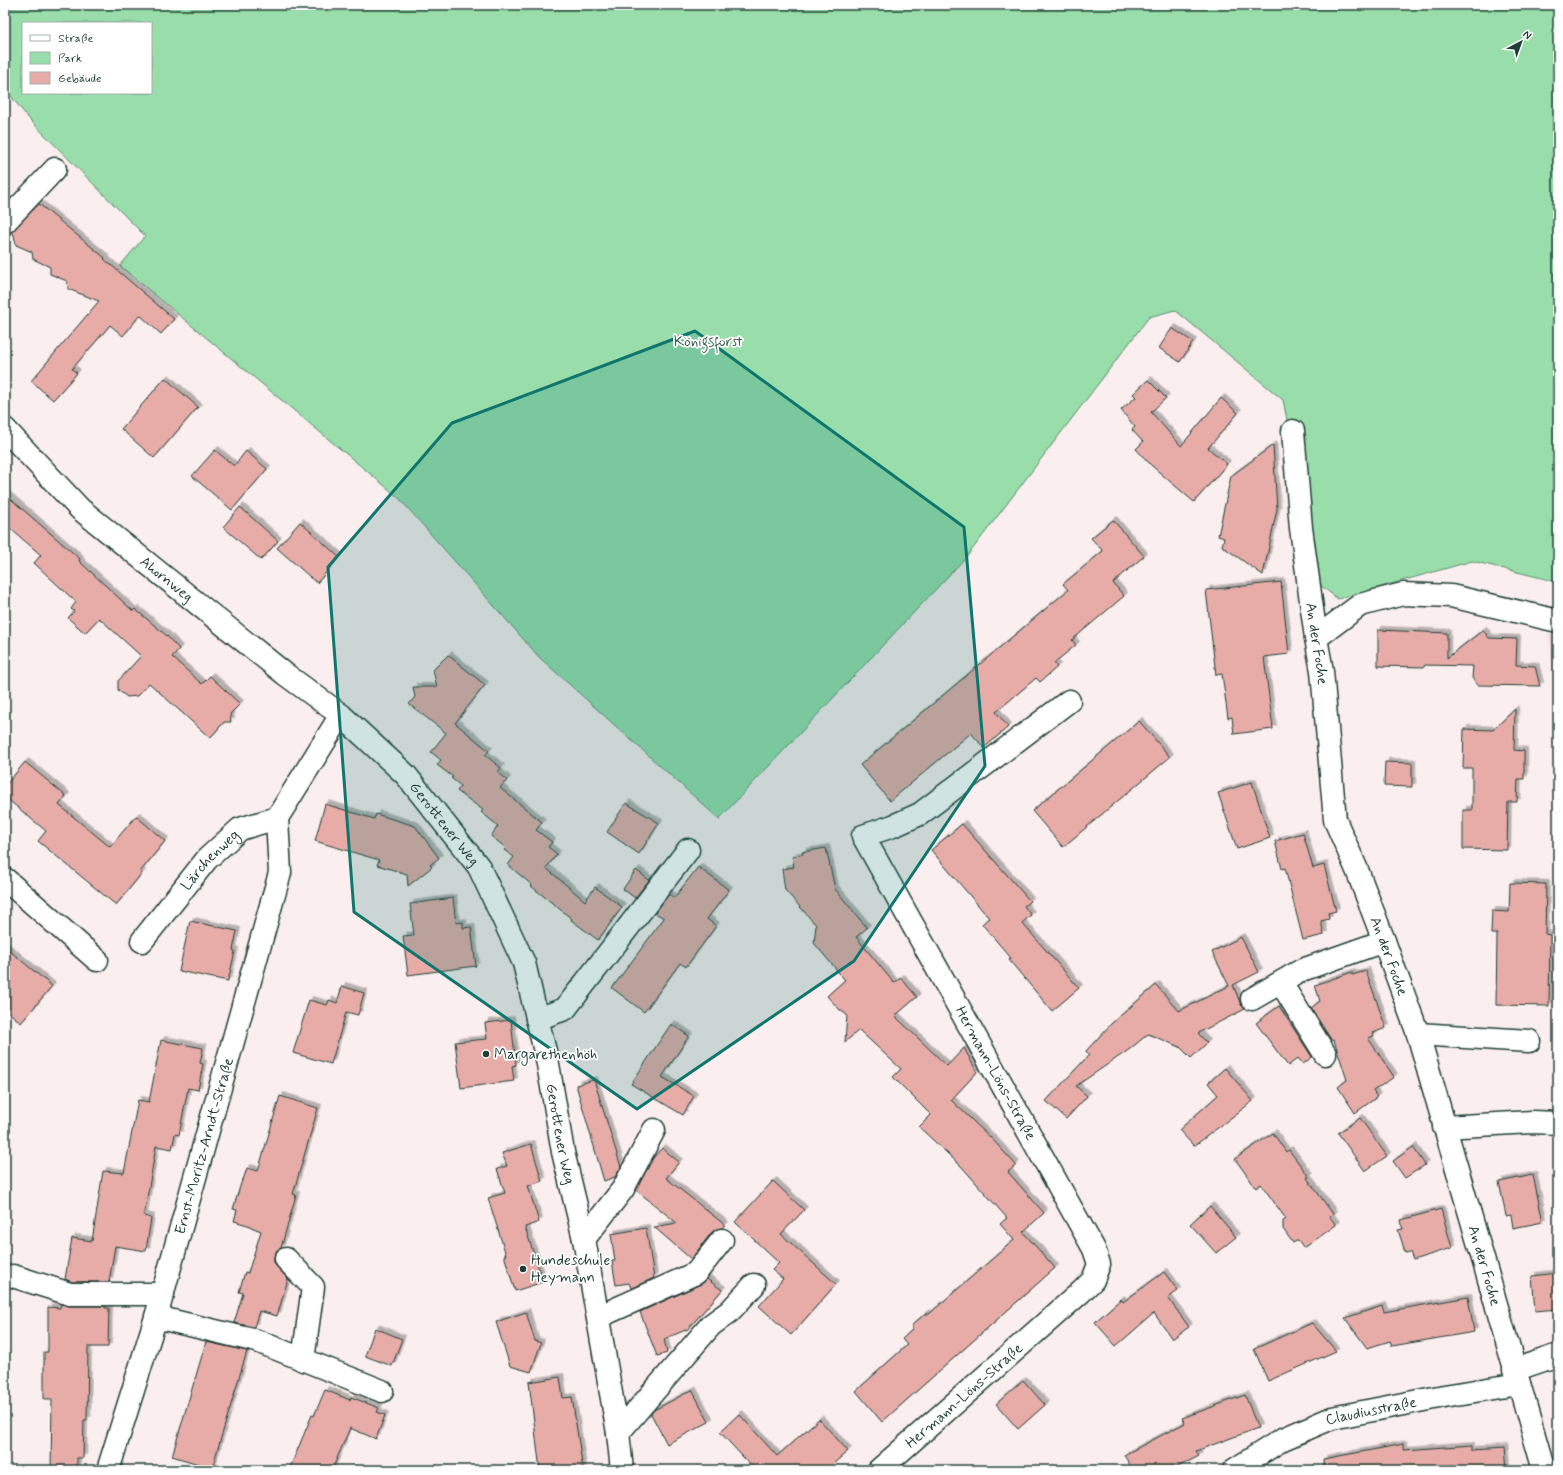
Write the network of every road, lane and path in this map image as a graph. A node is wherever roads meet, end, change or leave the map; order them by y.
1 (55, 169) dead end
2 (5, 222) edge
3 (5, 429) edge
4 (1293, 431) dead end
5 (1558, 620) edge
6 (1316, 638) junction
7 (1069, 701) dead end
8 (342, 715) junction
9 (277, 818) junction
10 (688, 850) dead end
11 (5, 879) edge
12 (142, 941) dead end
13 (1384, 941) junction
14 (97, 960) dead end
15 (1281, 983) junction
16 (1252, 999) dead end
17 (537, 1019) junction
18 (1418, 1034) junction
19 (1529, 1041) dead end
20 (1325, 1054) dead end
21 (1558, 1123) edge
22 (1444, 1127) junction
23 (654, 1130) dead end
24 (584, 1239) junction
25 (722, 1240) dead end
26 (286, 1259) dead end
27 (13, 1276) dead end
28 (754, 1285) dead end
29 (163, 1294) junction
30 (156, 1317) junction
31 (598, 1317) junction
32 (1558, 1355) edge
33 (302, 1360) junction
34 (1516, 1377) junction
35 (382, 1391) dead end
36 (618, 1434) junction
37 (108, 1470) edge
38 (622, 1470) edge
39 (879, 1470) edge
40 (1234, 1470) edge
41 (1544, 1470) edge

1 - 2 street
3 - 8 street, Ahornweg
4 - 6 street, An der Foche
5 - 6 street
6 - 13 street, An der Foche
7 - 39 street, Hermann-Löns-Straße
8 - 9 street
8 - 17 street, Gerottener Weg
9 - 12 street, Lärchenweg
9 - 29 street, Ernst-Moritz-Arndt-Straße
10 - 17 street
11 - 14 street
13 - 15 street
13 - 18 street, An der Foche
15 - 16 street
15 - 20 street
17 - 24 street, Gerottener Weg
18 - 19 street
18 - 22 street, An der Foche
21 - 22 street
22 - 34 street, An der Foche
23 - 24 street
24 - 31 street, Gerottener Weg
25 - 31 street
26 - 33 street
27 - 29 street
28 - 36 street
29 - 30 street, Ernst-Moritz-Arndt-Straße
30 - 33 street
30 - 37 street, Ernst-Moritz-Arndt-Straße
31 - 36 street, Gerottener Weg
32 - 34 street, Claudiusstraße
33 - 35 street
34 - 40 street, Claudiusstraße
34 - 41 street, An der Foche
36 - 38 street, Gerottener Weg

